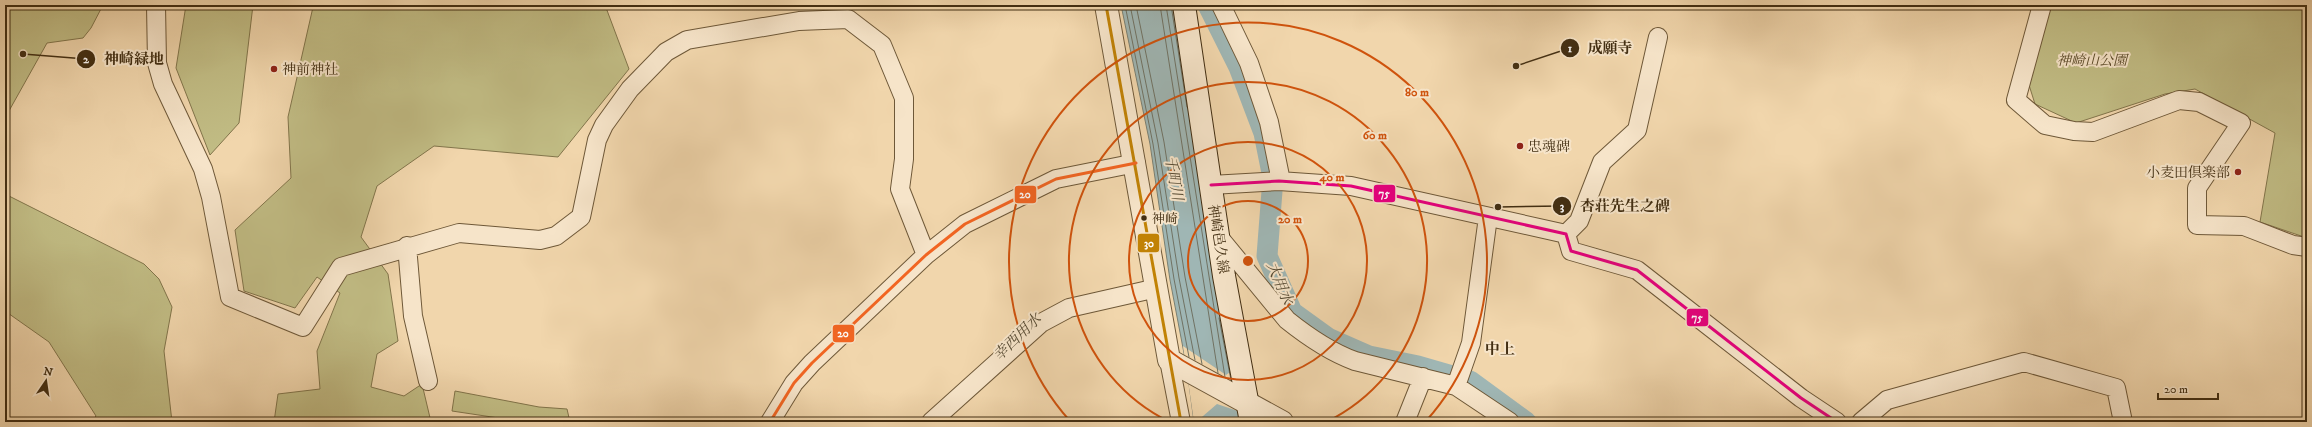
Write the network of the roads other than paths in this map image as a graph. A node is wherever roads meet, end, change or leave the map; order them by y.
1 (156, 5) edge
2 (1106, 5) edge
3 (1184, 5) edge
4 (1221, 5) edge
5 (2042, 5) edge
6 (851, 12) edge
7 (1658, 37) dead end
8 (1136, 163) junction
9 (1281, 181) junction
10 (1211, 185) junction
11 (1488, 217) junction
12 (1566, 234) junction
13 (1218, 236) junction
14 (408, 246) junction
15 (2307, 247) edge
16 (926, 254) junction
17 (1157, 288) junction
18 (1178, 364) junction
19 (1423, 377) junction
20 (1458, 379) junction
21 (428, 381) dead end
22 (1242, 398) junction
23 (770, 422) edge
24 (931, 422) edge
25 (1181, 422) edge
26 (1251, 422) edge
27 (1282, 422) edge
28 (1405, 422) edge
29 (1510, 422) edge
30 (1837, 422) edge
31 (1861, 422) edge
32 (2123, 422) edge

1 - 14 street
2 - 8 street
3 - 10 street, 神崎邑久線
4 - 9 street
5 - 15 street
6 - 14 street
6 - 16 street
7 - 12 street
8 - 16 street
8 - 17 street
9 - 10 street
9 - 11 street
10 - 13 street, 神崎邑久線
11 - 12 street
11 - 20 street
12 - 30 street
13 - 19 street
13 - 22 street, 神崎邑久線
14 - 21 street
16 - 23 street
17 - 18 street
17 - 24 street
18 - 22 street
18 - 25 street
19 - 20 street
19 - 28 street
20 - 29 street
22 - 26 street, 神崎邑久線
22 - 27 street
31 - 32 street

